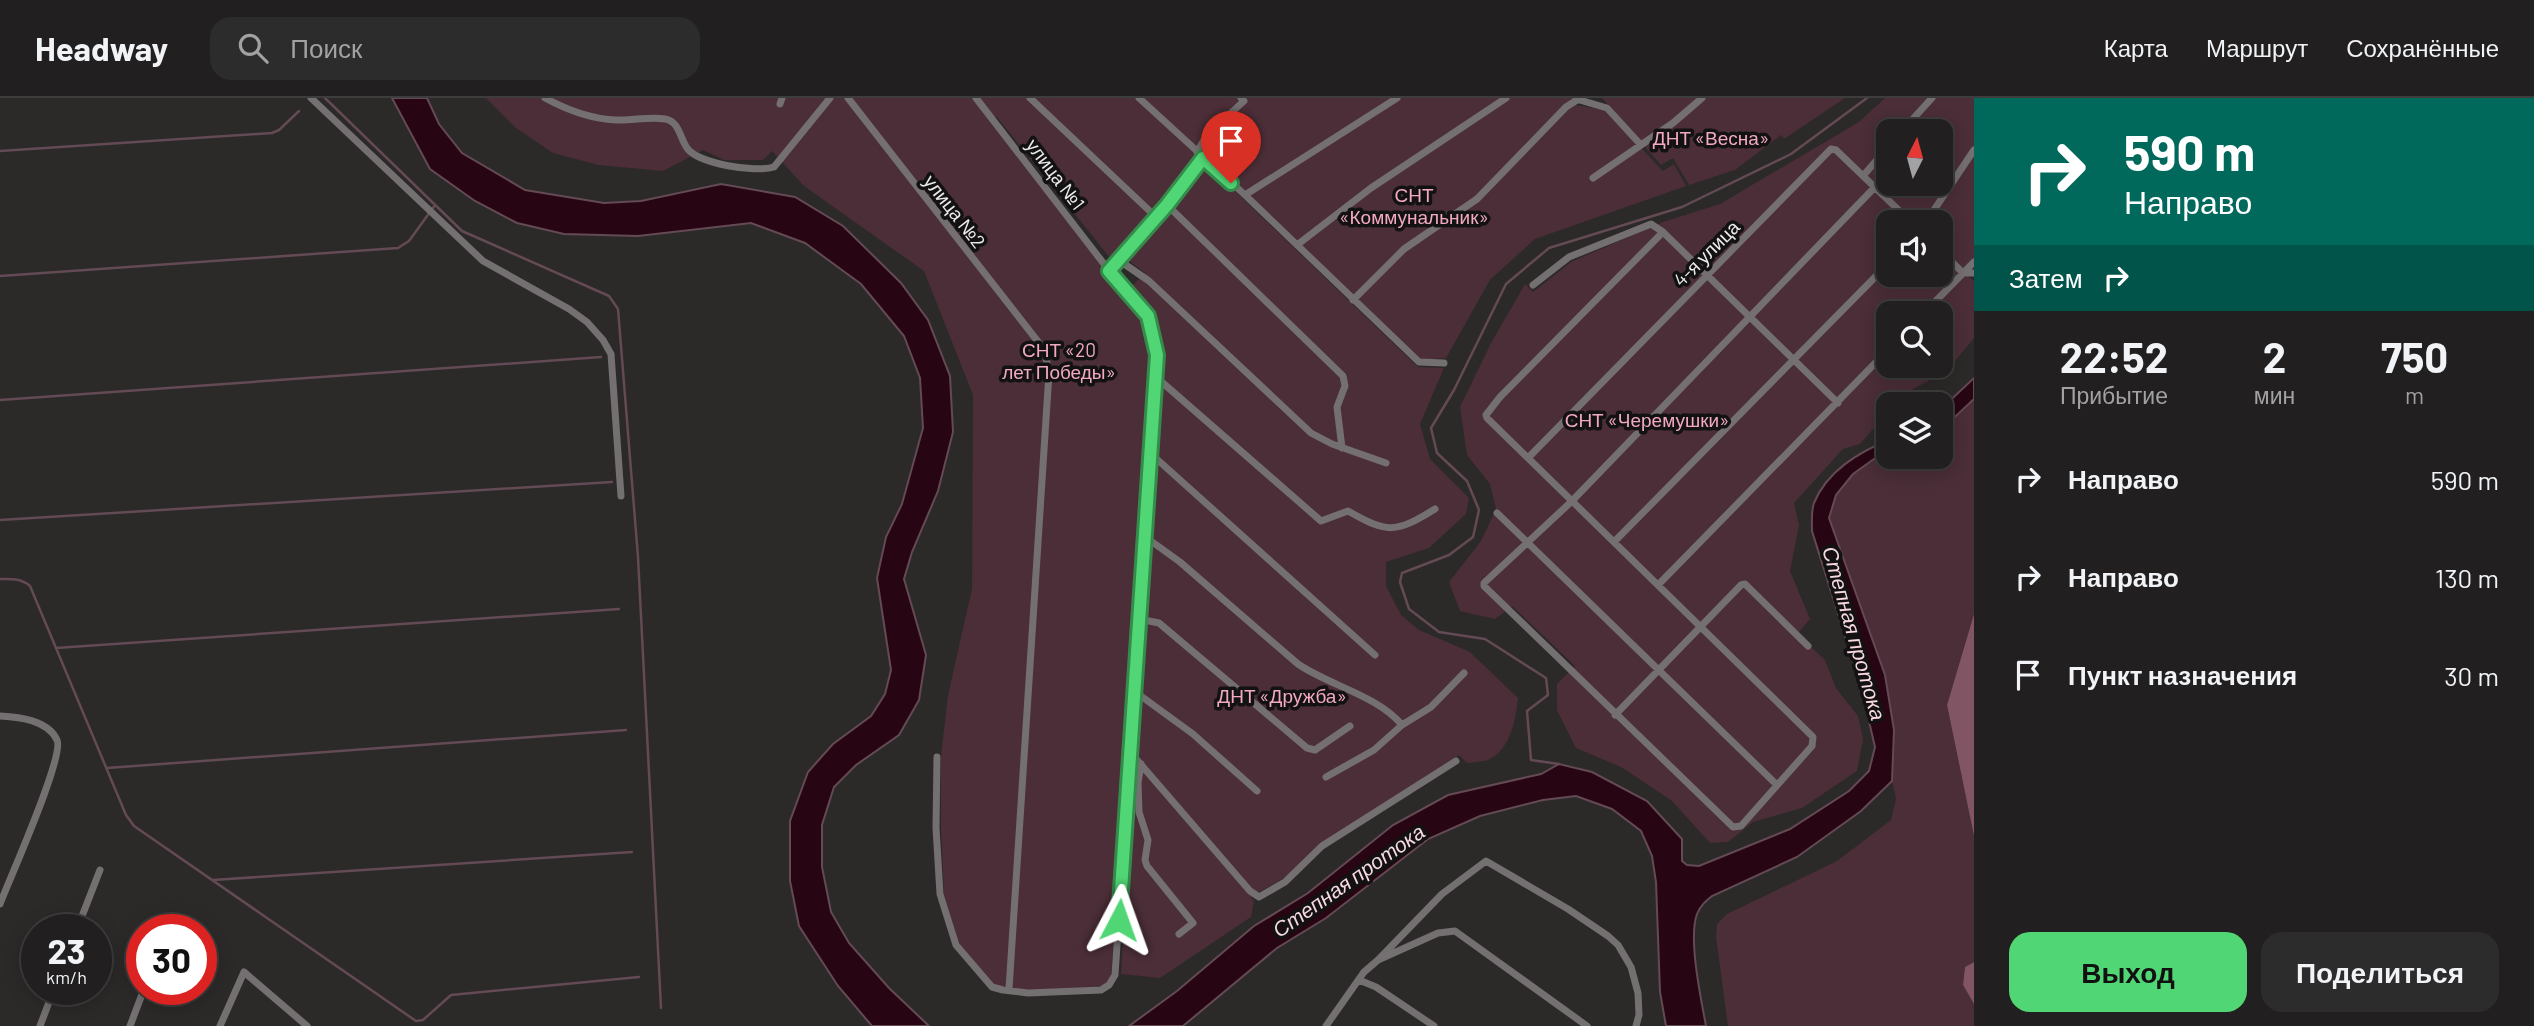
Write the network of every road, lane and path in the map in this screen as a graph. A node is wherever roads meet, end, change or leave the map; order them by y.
1 (311, 98) edge
2 (545, 98) edge
3 (830, 98) edge
4 (848, 98) edge
5 (976, 98) edge
6 (1030, 98) edge
7 (1139, 98) edge
8 (1241, 98) edge
9 (1397, 98) edge
10 (1506, 98) edge
11 (1702, 98) edge
12 (1932, 98) edge
13 (1577, 99) edge
14 (1602, 101) edge
15 (1913, 119) edge
16 (1640, 144) junction
17 (1974, 150) edge
18 (1200, 155) junction
19 (1876, 161) edge
20 (1863, 176) junction
21 (1593, 178) dead end
22 (1875, 187) junction
23 (1245, 195) junction
24 (1167, 205) junction
25 (1899, 210) edge
26 (1934, 210) edge
27 (1156, 216) junction
28 (1663, 232) junction
29 (1297, 245) junction
30 (1119, 261) junction
31 (1974, 262) edge
32 (1953, 263) edge
33 (1109, 271) junction
34 (1963, 273) junction
35 (1974, 273) edge
36 (1707, 275) junction
37 (1876, 276) edge
38 (1533, 285) dead end
39 (1353, 300) junction
40 (1936, 301) edge
41 (1749, 317) junction
42 (1794, 360) junction
43 (1444, 363) dead end
44 (1876, 363) edge
45 (1156, 377) junction
46 (1838, 403) junction
47 (1342, 448) junction
48 (1150, 453) junction
49 (1528, 458) junction
50 (1387, 463) dead end
51 (621, 496) dead end
52 (1572, 502) junction
53 (1435, 509) dead end
54 (1497, 513) dead end
55 (1144, 536) junction
56 (1527, 542) junction
57 (1614, 542) junction
58 (1658, 585) junction
59 (1139, 619) junction
60 (1700, 627) junction
61 (1808, 646) dead end
62 (1375, 656) dead end
63 (1659, 670) junction
64 (1464, 673) dead end
65 (1134, 691) junction
66 (1615, 715) junction
67 (0, 716) edge
68 (1402, 725) junction
69 (1350, 726) dead end
70 (1131, 753) junction
71 (937, 757) dead end
72 (1456, 761) dead end
73 (1141, 764) junction
74 (1326, 777) dead end
75 (1777, 785) junction
76 (1257, 791) dead end
77 (100, 870) dead end
78 (0, 904) edge
79 (83, 914) edge
80 (1179, 934) dead end
81 (1378, 960) junction
82 (1359, 980) junction
83 (1009, 989) junction
84 (48, 1005) edge
85 (138, 1005) edge
86 (40, 1026) edge
87 (130, 1026) edge
88 (220, 1026) edge
89 (307, 1026) edge
90 (1326, 1026) edge
91 (1434, 1026) edge
92 (1587, 1026) edge
93 (1636, 1026) edge

1 - 51 street
2 - 3 street
4 - 83 street, улица №2
5 - 33 street, улица №1
6 - 27 street
7 - 18 street
8 - 18 street
9 - 23 street
10 - 29 street
11 - 16 street
12 - 15 street
13 - 14 street
13 - 39 street
14 - 16 street
16 - 21 street
17 - 26 street
18 - 23 street
18 - 24 street
19 - 20 street
20 - 22 street, 4-я улица
20 - 36 street, 4-я улица
22 - 25 street, 4-я улица
22 - 41 street
23 - 29 street
24 - 27 street
24 - 47 street
27 - 30 street
28 - 36 street
28 - 38 street
28 - 49 street
29 - 39 street
30 - 33 street
30 - 47 street
31 - 34 street
32 - 34 street
33 - 45 street, улица №1
34 - 35 street
34 - 40 street
36 - 41 street
36 - 49 street, 4-я улица
37 - 42 street
39 - 43 street
41 - 42 street
41 - 52 street
42 - 46 street
42 - 57 street
44 - 46 street
45 - 48 street, улица №1
45 - 53 street
46 - 58 street
47 - 50 street
48 - 55 street, улица №1
48 - 62 street
49 - 52 street
52 - 56 street
52 - 57 street
54 - 56 street
55 - 59 street, улица №1
55 - 68 street
56 - 63 street
56 - 66 street
57 - 58 street
58 - 60 street
59 - 65 street, улица №1
59 - 69 street
60 - 61 street
60 - 63 street
60 - 75 street
63 - 66 street
63 - 75 street
64 - 68 street
65 - 70 street, улица №1
65 - 76 street
66 - 75 street
67 - 78 street
68 - 74 street
70 - 73 street
70 - 83 street, улица №1
71 - 83 street
72 - 73 street
73 - 80 street
77 - 79 street
81 - 82 street
81 - 92 street
81 - 93 street
82 - 90 street
82 - 91 street
84 - 86 street
85 - 87 street
88 - 89 street

